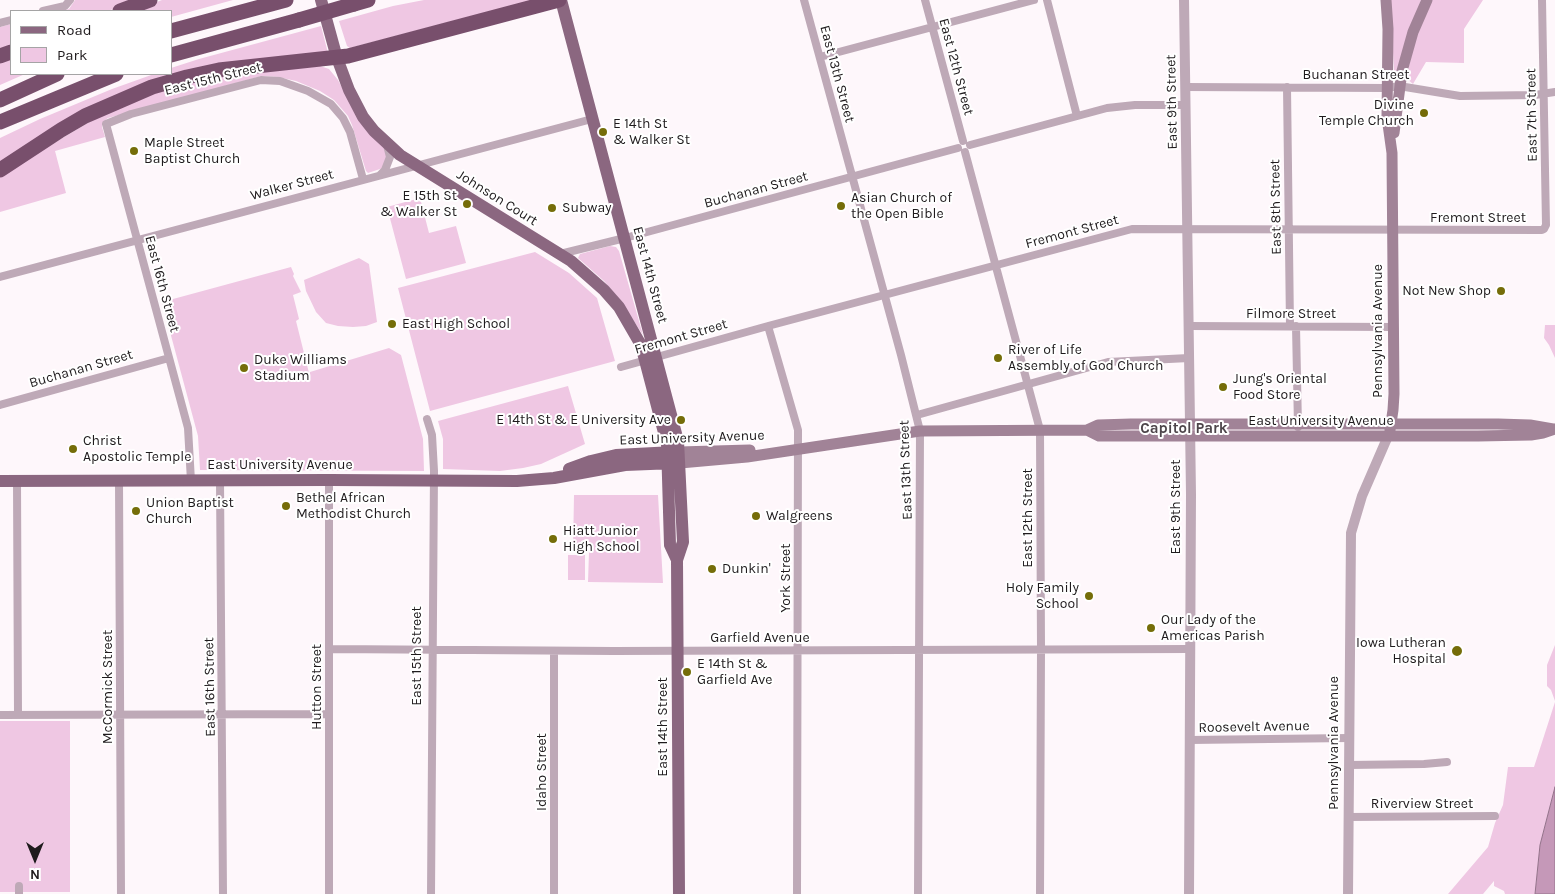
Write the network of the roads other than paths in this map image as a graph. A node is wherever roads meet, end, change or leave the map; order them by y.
1 (70, 0) edge
2 (150, 0) edge
3 (286, 0) edge
4 (321, 0) edge
5 (560, 0) edge
6 (804, 0) edge
7 (925, 0) edge
8 (1034, 0) edge
9 (1047, 0) edge
10 (1184, 0) edge
11 (1386, 0) edge
12 (1427, 0) edge
13 (1542, 0) edge
14 (365, 1) edge
15 (47, 10) edge
16 (123, 10) edge
17 (932, 27) junction
18 (172, 31) edge
19 (172, 55) edge
20 (820, 57) junction
21 (337, 58) junction
22 (44, 75) edge
23 (55, 75) edge
24 (114, 75) edge
25 (1185, 87) junction
26 (1287, 87) junction
27 (1393, 87) junction
28 (0, 90) edge
29 (76, 90) junction
30 (1555, 92) edge
31 (1544, 93) junction
32 (0, 100) edge
33 (1186, 105) junction
34 (1077, 116) junction
35 (592, 119) junction
36 (0, 122) edge
37 (106, 124) joint
38 (0, 130) edge
39 (386, 144) junction
40 (960, 144) junction
41 (970, 145) junction
42 (965, 152) junction
43 (416, 165) junction
44 (0, 170) edge
45 (379, 175) junction
46 (852, 177) junction
47 (363, 179) junction
48 (1544, 229) joint
49 (1187, 230) junction
50 (1289, 230) junction
51 (1392, 230) junction
52 (625, 238) junction
53 (137, 240) junction
54 (560, 254) junction
55 (996, 264) junction
56 (0, 277) edge
57 (885, 294) junction
58 (768, 326) junction
59 (1189, 326) junction
60 (1293, 326) junction
61 (1393, 327) junction
62 (169, 358) junction
63 (1189, 358) junction
64 (651, 359) junction
65 (621, 367) dead end
66 (1028, 383) junction
67 (0, 405) edge
68 (917, 415) junction
69 (427, 419) dead end
70 (1298, 424) junction
71 (1391, 424) junction
72 (1040, 430) junction
73 (1190, 430) junction
74 (920, 431) junction
75 (1298, 436) junction
76 (1388, 436) junction
77 (799, 449) junction
78 (673, 457) junction
79 (191, 480) junction
80 (220, 480) junction
81 (329, 480) junction
82 (0, 481) edge
83 (17, 481) junction
84 (119, 481) junction
85 (434, 481) junction
86 (330, 649) junction
87 (1042, 649) junction
88 (1190, 649) junction
89 (920, 650) junction
90 (432, 651) junction
91 (554, 651) junction
92 (678, 651) junction
93 (798, 651) junction
94 (222, 714) junction
95 (329, 714) junction
96 (0, 715) edge
97 (18, 715) junction
98 (120, 715) junction
99 (1349, 738) junction
100 (1190, 740) junction
101 (1447, 762) dead end
102 (1349, 765) junction
103 (1495, 816) dead end
104 (1348, 817) junction
105 (121, 894) edge
106 (223, 894) edge
107 (328, 894) edge
108 (431, 894) edge
109 (554, 894) edge
110 (679, 894) edge
111 (797, 894) edge
112 (918, 894) edge
113 (1040, 894) edge
114 (1189, 894) edge
115 (1348, 894) edge

1 - 15 street
2 - 16 highway
3 - 18 highway
4 - 21 main road
5 - 21 highway
5 - 35 main road, East 14th Street
6 - 20 street, East 13th Street
7 - 17 street, East 12th Street
8 - 17 street
9 - 34 street
10 - 25 street, East 9th Street
11 - 27 main road
12 - 27 main road
13 - 31 street, East 7th Street
14 - 19 highway, bridge
17 - 20 street
17 - 40 street, East 12th Street
20 - 46 street, East 13th Street
21 - 39 main road, Johnson Court
21 - 44 highway
22 - 28 highway
23 - 32 highway
24 - 29 highway
25 - 26 street, Buchanan Street
25 - 33 street, East 9th Street
26 - 27 street, Buchanan Street
26 - 50 street, East 8th Street
27 - 31 street, Buchanan Street
27 - 51 main road, Pennsylvania Avenue
29 - 36 highway
29 - 38 highway
30 - 31 street, Buchanan Street
31 - 48 street, East 7th Street
33 - 34 street
33 - 49 street, East 9th Street
34 - 41 street
35 - 43 street, Walker Street
35 - 52 main road, East 14th Street
37 - 47 street, East 15th Street
37 - 53 street, East 16th Street
39 - 43 main road, Johnson Court
39 - 45 street
40 - 41 street
40 - 42 street
40 - 46 street, Buchanan Street
41 - 42 street
42 - 55 street, East 12th Street
43 - 45 street, Walker Street
43 - 54 main road, Johnson Court
45 - 47 street, Walker Street
46 - 52 street, Buchanan Street
46 - 57 street, East 13th Street
47 - 53 street, Walker Street
48 - 51 street, Fremont Street
49 - 50 street, Fremont Street
49 - 55 street, Fremont Street
49 - 59 street, East 9th Street
50 - 51 street, Fremont Street
50 - 60 street, East 8th Street
51 - 61 main road, Pennsylvania Avenue
52 - 54 street, Buchanan Street
52 - 64 main road, East 14th Street
53 - 56 street, Walker Street
53 - 62 street, East 16th Street
54 - 64 main road, Johnson Court
55 - 57 street, Fremont Street
55 - 66 street, East 12th Street
57 - 58 street, Fremont Street
57 - 68 street, East 13th Street
58 - 64 street, Fremont Street
58 - 77 street, York Street
59 - 60 street, Filmore Street
59 - 63 street, East 9th Street
60 - 61 street, Filmore Street
60 - 70 street, East 8th Street
61 - 71 main road, Pennsylvania Avenue
62 - 67 street, Buchanan Street
62 - 79 street, East 16th Street
63 - 66 street
63 - 73 street, East 9th Street
64 - 65 street, Fremont Street
64 - 78 main road, East 14th Street
66 - 68 street
66 - 72 street, East 12th Street
68 - 74 street, East 13th Street
69 - 85 street, East 15th Street
70 - 71 main road, East University Avenue
70 - 73 main road, East University Avenue
70 - 75 street, East 8th Street
71 - 76 main road, Pennsylvania Avenue
71 - 76 main road, East University Avenue
72 - 73 main road, East University Avenue
72 - 74 main road, East University Avenue
72 - 87 street, East 12th Street
73 - 75 main road, East University Avenue
73 - 88 street, East 9th Street
74 - 77 main road, East University Avenue
74 - 89 street, East 13th Street
75 - 76 main road, East University Avenue
76 - 99 street, Pennsylvania Avenue
77 - 78 main road, East University Avenue
77 - 93 street, York Street
78 - 85 main road, East University Avenue
78 - 92 main road, East 14th Street
79 - 80 main road, East University Avenue
79 - 84 main road, East University Avenue
80 - 81 main road, East University Avenue
80 - 94 street, East 16th Street
81 - 85 main road, East University Avenue
81 - 86 street, Hutton Street
82 - 83 main road, East University Avenue
83 - 84 main road, East University Avenue
83 - 97 street
84 - 98 street, McCormick Street
85 - 90 street, East 15th Street
86 - 90 street, Garfield Avenue
86 - 95 street, Hutton Street
87 - 88 street, Garfield Avenue
87 - 89 street, Garfield Avenue
87 - 113 street, East 12th Street
88 - 100 street, East 9th Street
89 - 93 street, Garfield Avenue
89 - 112 street, East 13th Street
90 - 91 street, Garfield Avenue
90 - 108 street, East 15th Street
91 - 92 street, Garfield Avenue
91 - 109 street, Idaho Street
92 - 93 street, Garfield Avenue
92 - 110 main road, East 14th Street
93 - 111 street, York Street
94 - 95 street
94 - 98 street
94 - 106 street, East 16th Street
95 - 107 street, Hutton Street
96 - 97 street
97 - 98 street
98 - 105 street, McCormick Street
99 - 100 street, Roosevelt Avenue
99 - 102 street, Pennsylvania Avenue
100 - 114 street, East 9th Street
101 - 102 street
102 - 104 street, Pennsylvania Avenue
103 - 104 street, Riverview Street
104 - 115 street, Pennsylvania Avenue

